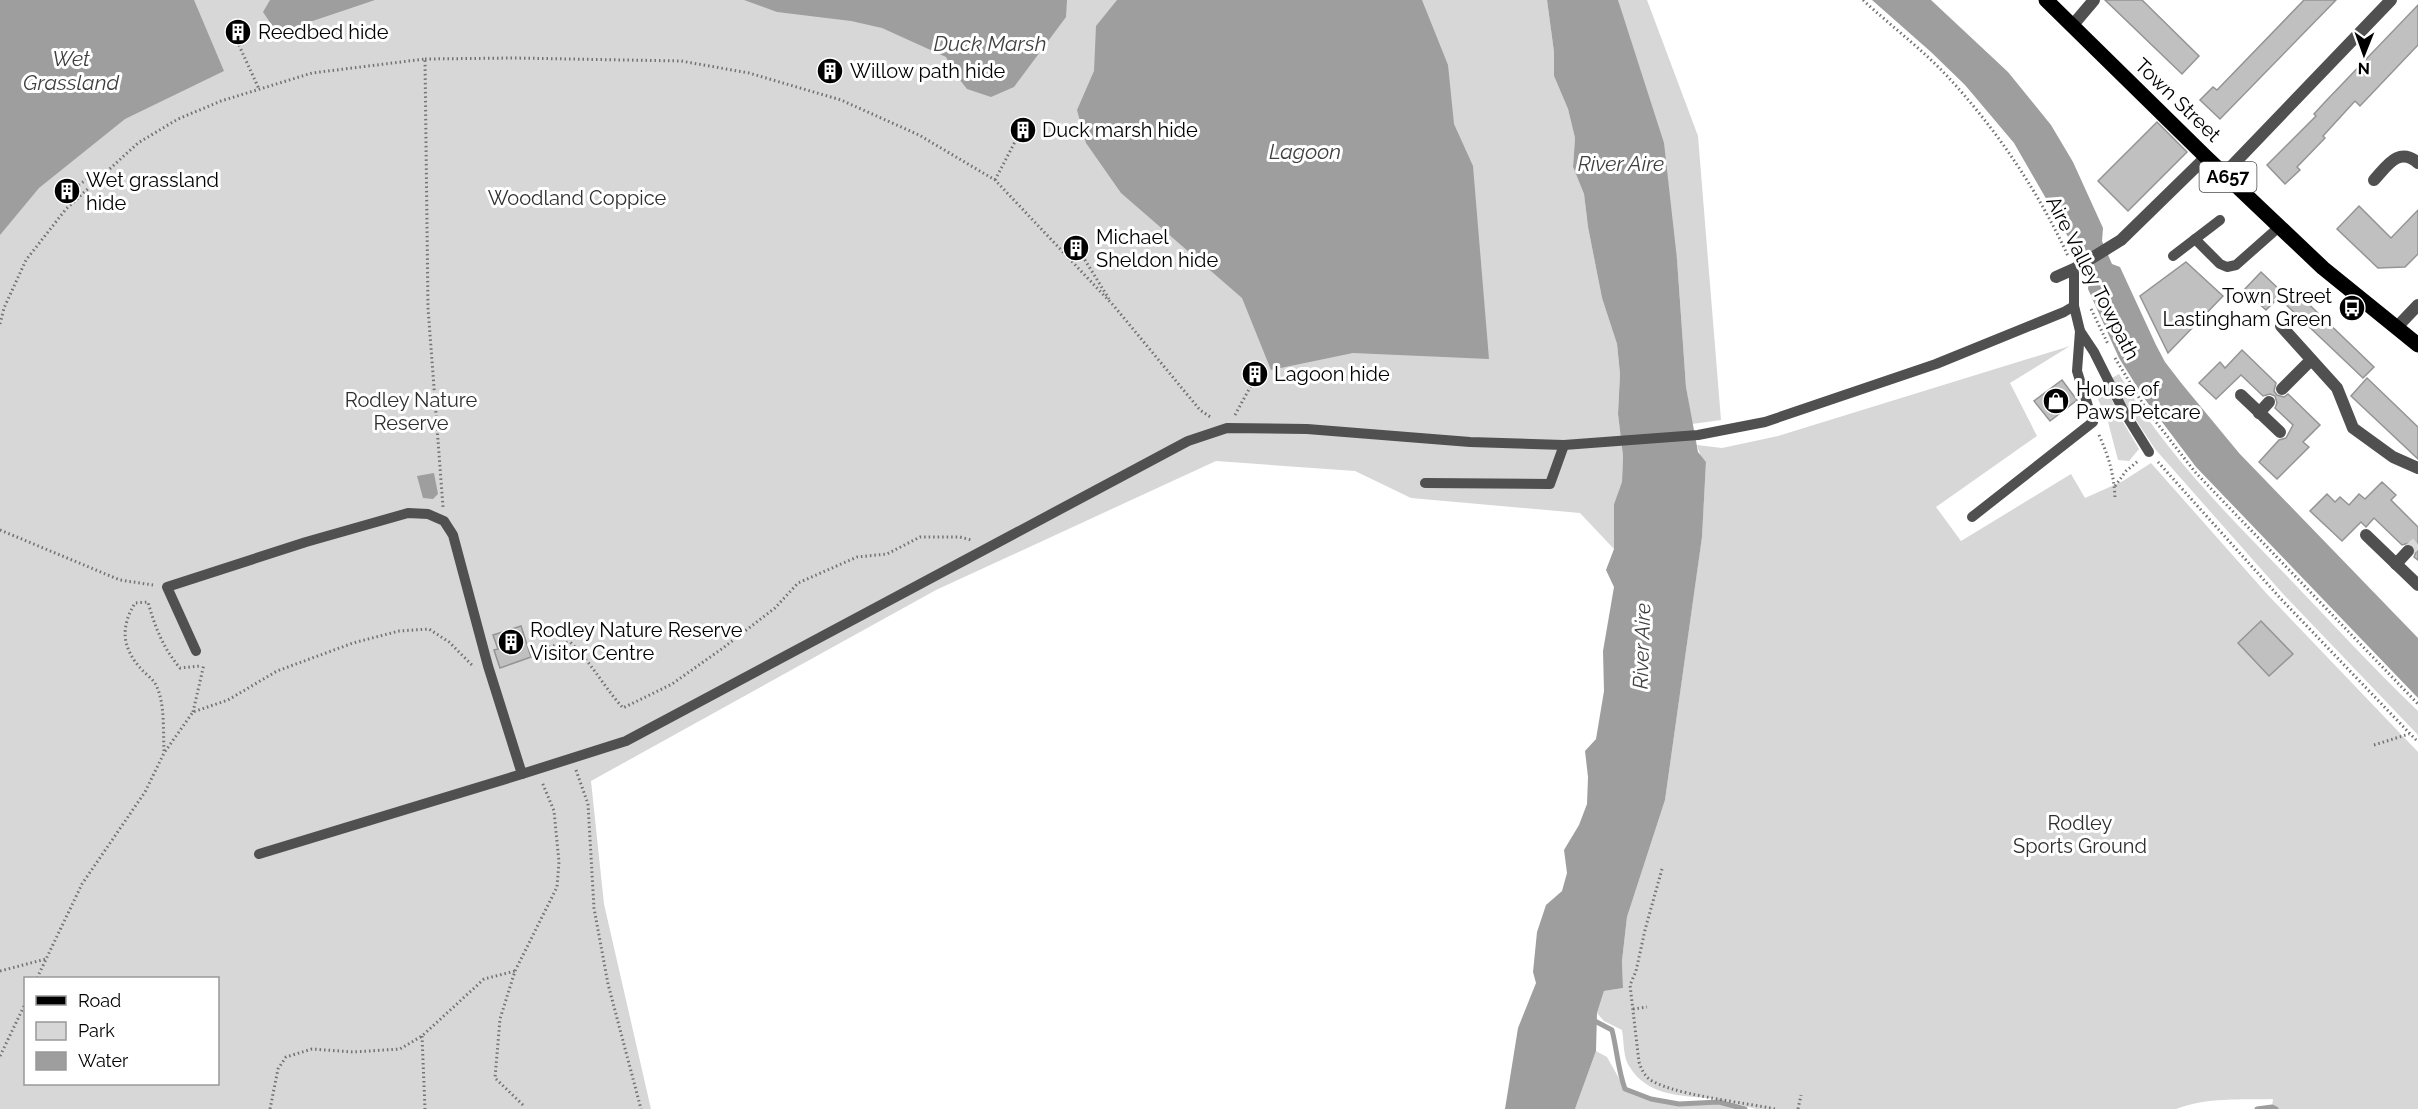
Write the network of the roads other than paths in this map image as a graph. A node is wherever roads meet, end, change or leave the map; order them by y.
1 (2046, 0) edge
2 (2094, 0) edge
3 (2391, 0) edge
4 (2072, 26) junction
5 (2206, 157) junction
6 (2418, 163) edge
7 (2225, 173) junction
8 (2374, 180) dead end
9 (2220, 220) dead end
10 (2279, 227) junction
11 (2195, 239) junction
12 (2173, 256) dead end
13 (2074, 269) junction
14 (2056, 277) dead end
15 (2418, 305) edge
16 (2074, 306) junction
17 (2281, 326) dead end
18 (2397, 327) junction
19 (2080, 331) junction
20 (2418, 345) edge
21 (2312, 360) junction
22 (2282, 389) dead end
23 (2241, 395) dead end
24 (2269, 402) dead end
25 (2259, 413) junction
26 (2280, 432) dead end
27 (1564, 445) junction
28 (2149, 452) road end
29 (2418, 468) edge
30 (1425, 483) dead end
31 (1972, 517) dead end
32 (2366, 535) dead end
33 (2408, 551) tunnel mouth
34 (2396, 564) junction
35 (2418, 585) edge
36 (196, 651) road end
37 (522, 774) junction
38 (260, 854) dead end

1 - 4 main road, Town Street / A657
2 - 4 street
3 - 7 street
4 - 5 main road, Town Street / A657
5 - 7 main road, Town Street / A657
5 - 13 street
6 - 8 street
7 - 10 main road, Town Street / A657
9 - 11 lane
10 - 11 lane
10 - 18 main road, Town Street / A657
11 - 12 lane
13 - 14 street
13 - 16 lane
15 - 18 street
16 - 19 lane
16 - 27 lane
17 - 21 street
18 - 20 main road, Town Street / A657
19 - 28 lane
19 - 31 lane
21 - 22 street
21 - 29 street
23 - 25 street
24 - 25 street
25 - 26 street
27 - 30 lane
27 - 37 lane
32 - 34 street
33 - 34 street
34 - 35 street
36 - 37 lane
37 - 38 lane

